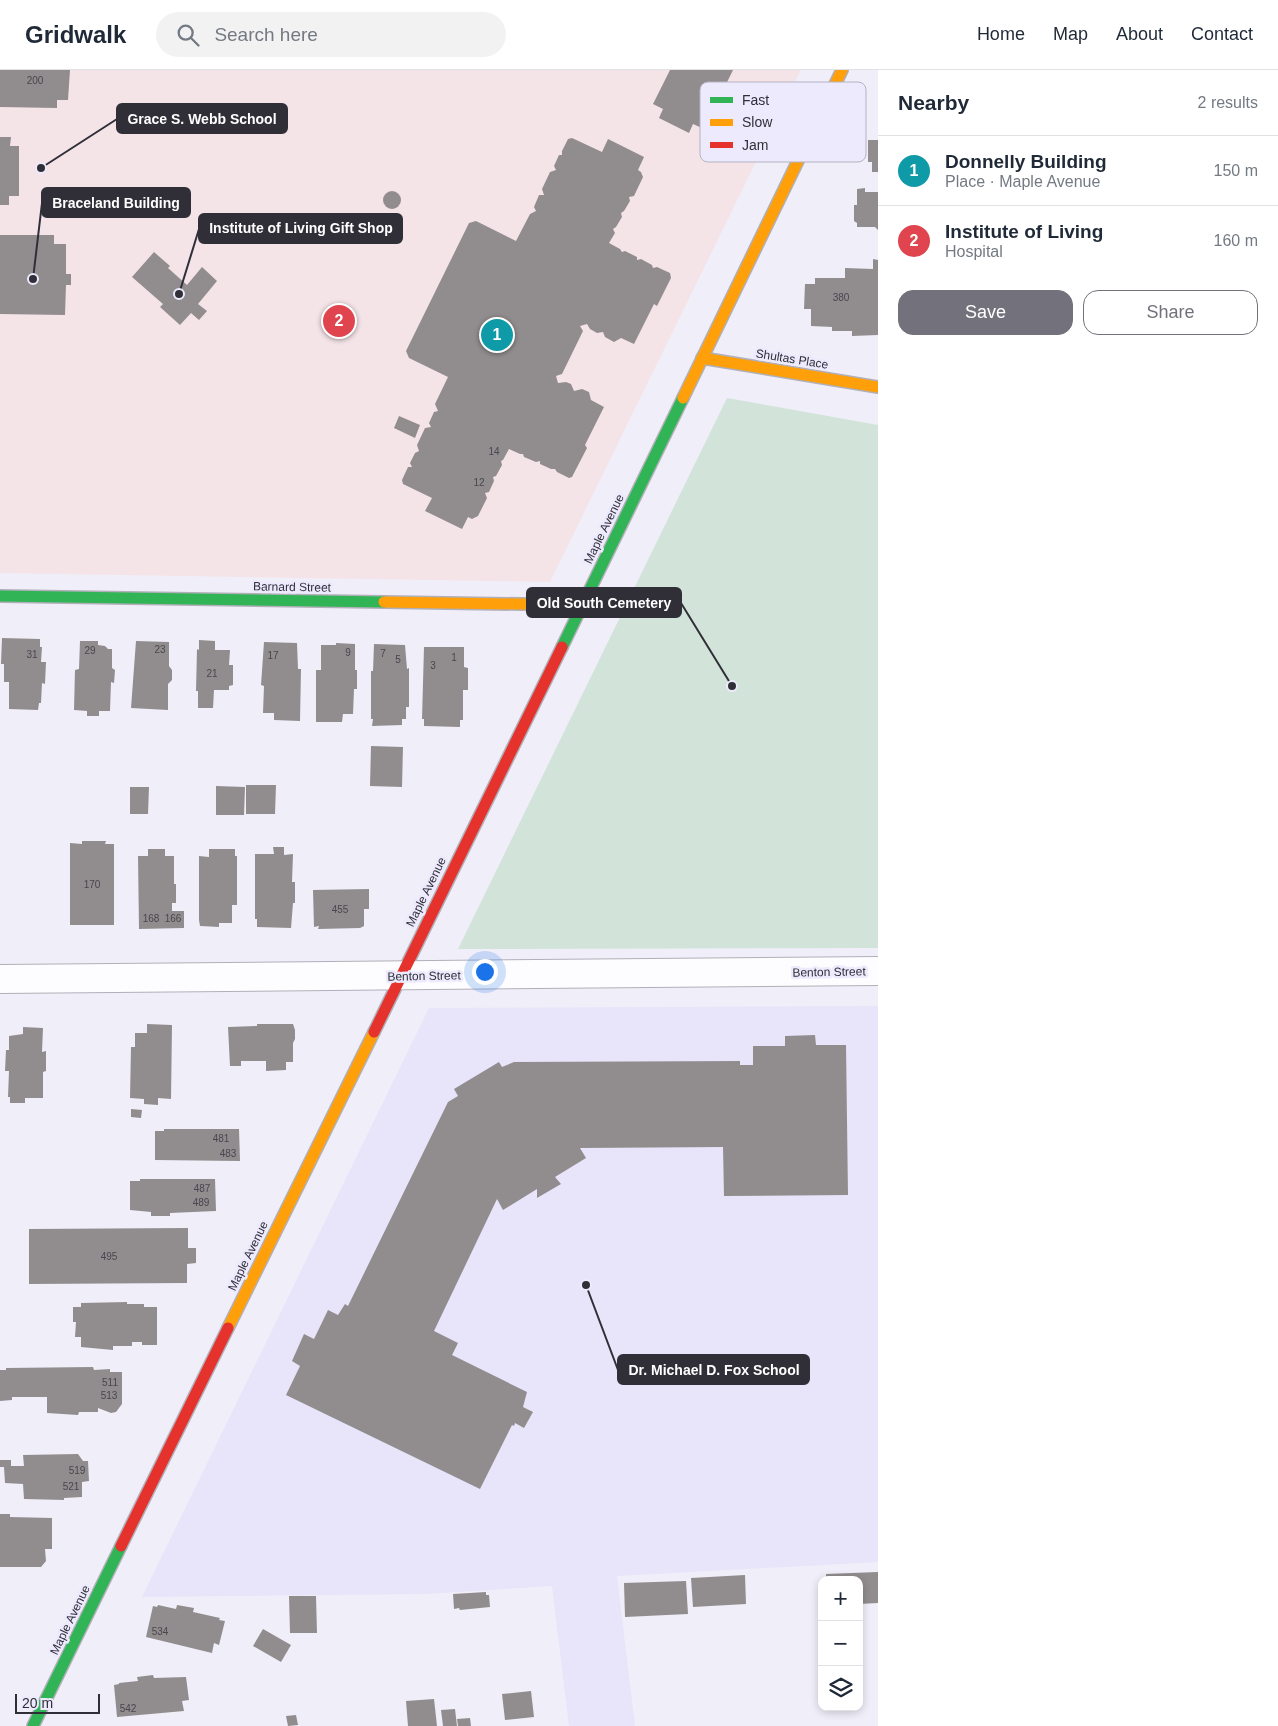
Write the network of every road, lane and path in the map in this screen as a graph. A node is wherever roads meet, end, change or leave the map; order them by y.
1 (842, 70) edge
2 (836, 82) edge
3 (797, 162) edge
4 (702, 358) junction
5 (878, 387) edge
6 (0, 596) edge
7 (583, 605) junction
8 (878, 971) edge
9 (401, 976) junction
10 (0, 978) edge
11 (34, 1726) edge

1 - 2 main road, Maple Avenue
3 - 4 main road, Maple Avenue
4 - 5 main road, Shultas Place
4 - 7 main road, Maple Avenue
6 - 7 main road, Barnard Street
7 - 9 main road, Maple Avenue
8 - 9 street, Benton Street
9 - 10 street, Benton Street
9 - 11 main road, Maple Avenue

